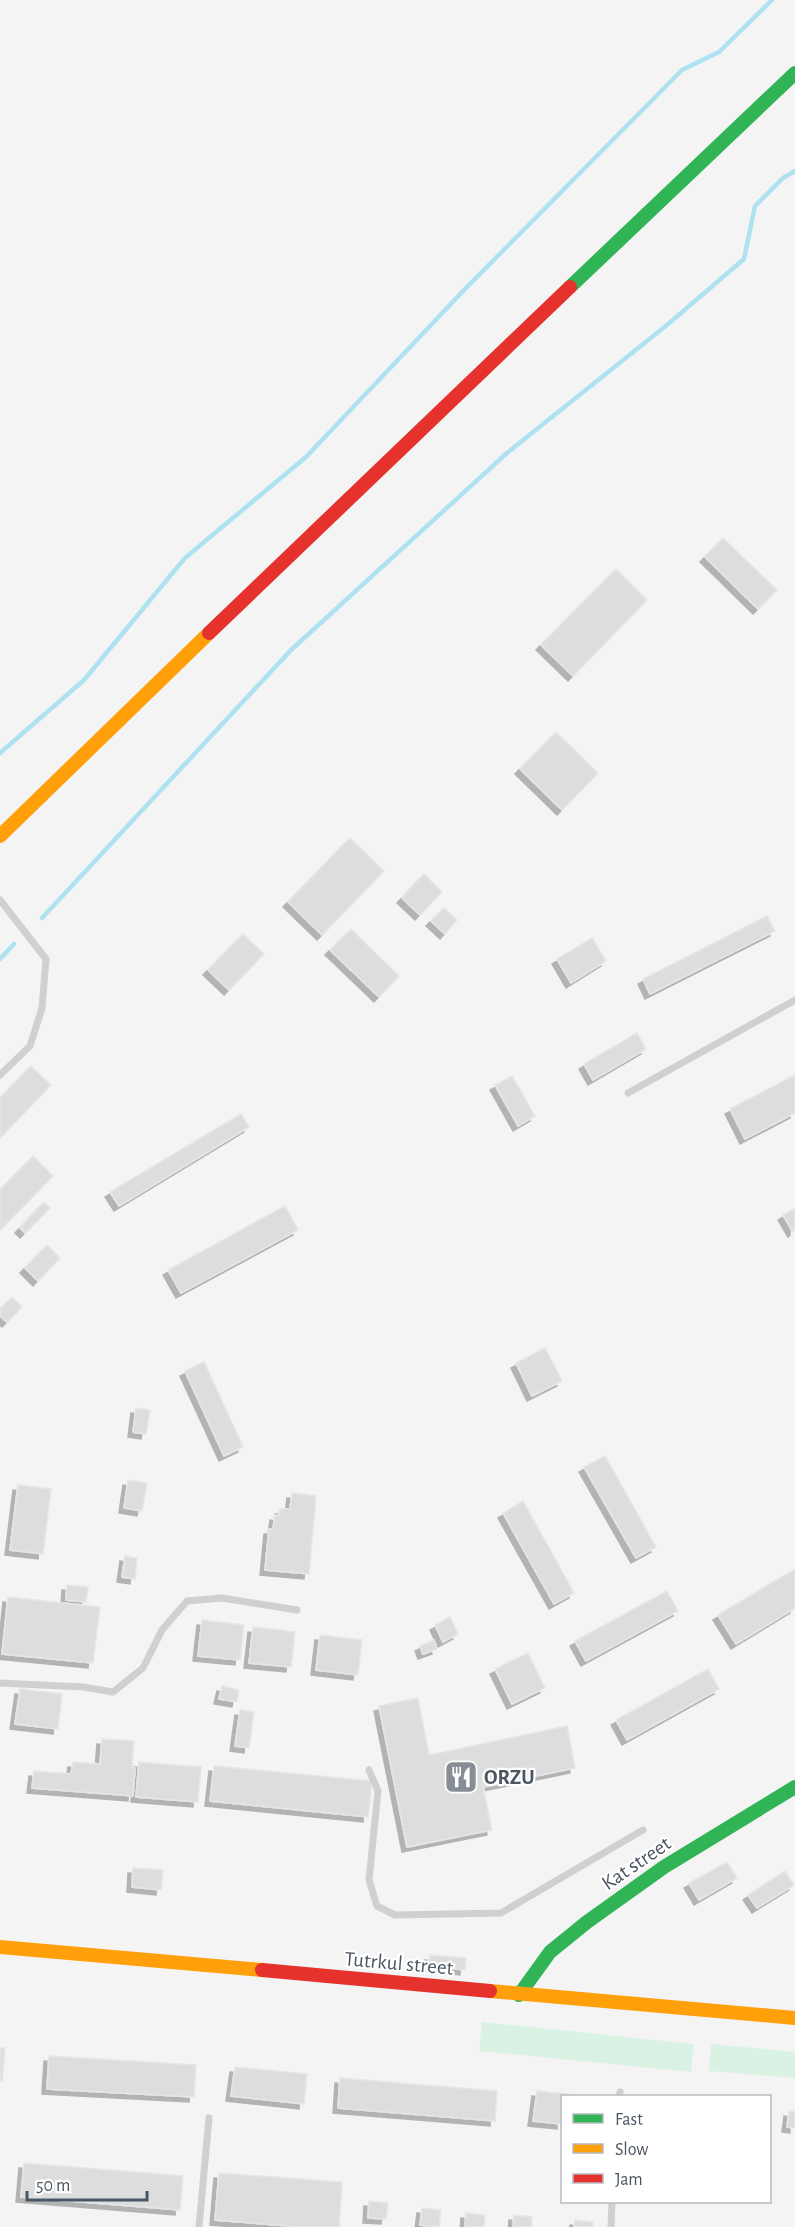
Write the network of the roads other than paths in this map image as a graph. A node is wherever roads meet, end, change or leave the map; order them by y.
1 (795, 73) edge
2 (0, 836) edge
3 (0, 900) edge
4 (795, 1000) edge
5 (0, 1076) edge
6 (628, 1093) dead end
7 (297, 1610) dead end
8 (0, 1683) edge
9 (369, 1770) dead end
10 (795, 1787) edge
11 (643, 1830) dead end
12 (0, 1947) edge
13 (519, 1995) junction
14 (795, 2018) edge
15 (209, 2118) dead end
16 (612, 2203) edge
17 (199, 2227) edge
18 (611, 2227) edge

1 - 2 main road
3 - 5 lane
4 - 6 lane
7 - 8 lane
9 - 11 lane
10 - 13 main road, Kat street
12 - 13 main road, Tutrkul street
13 - 14 main road, Tutrkul street
15 - 17 lane
16 - 18 lane

